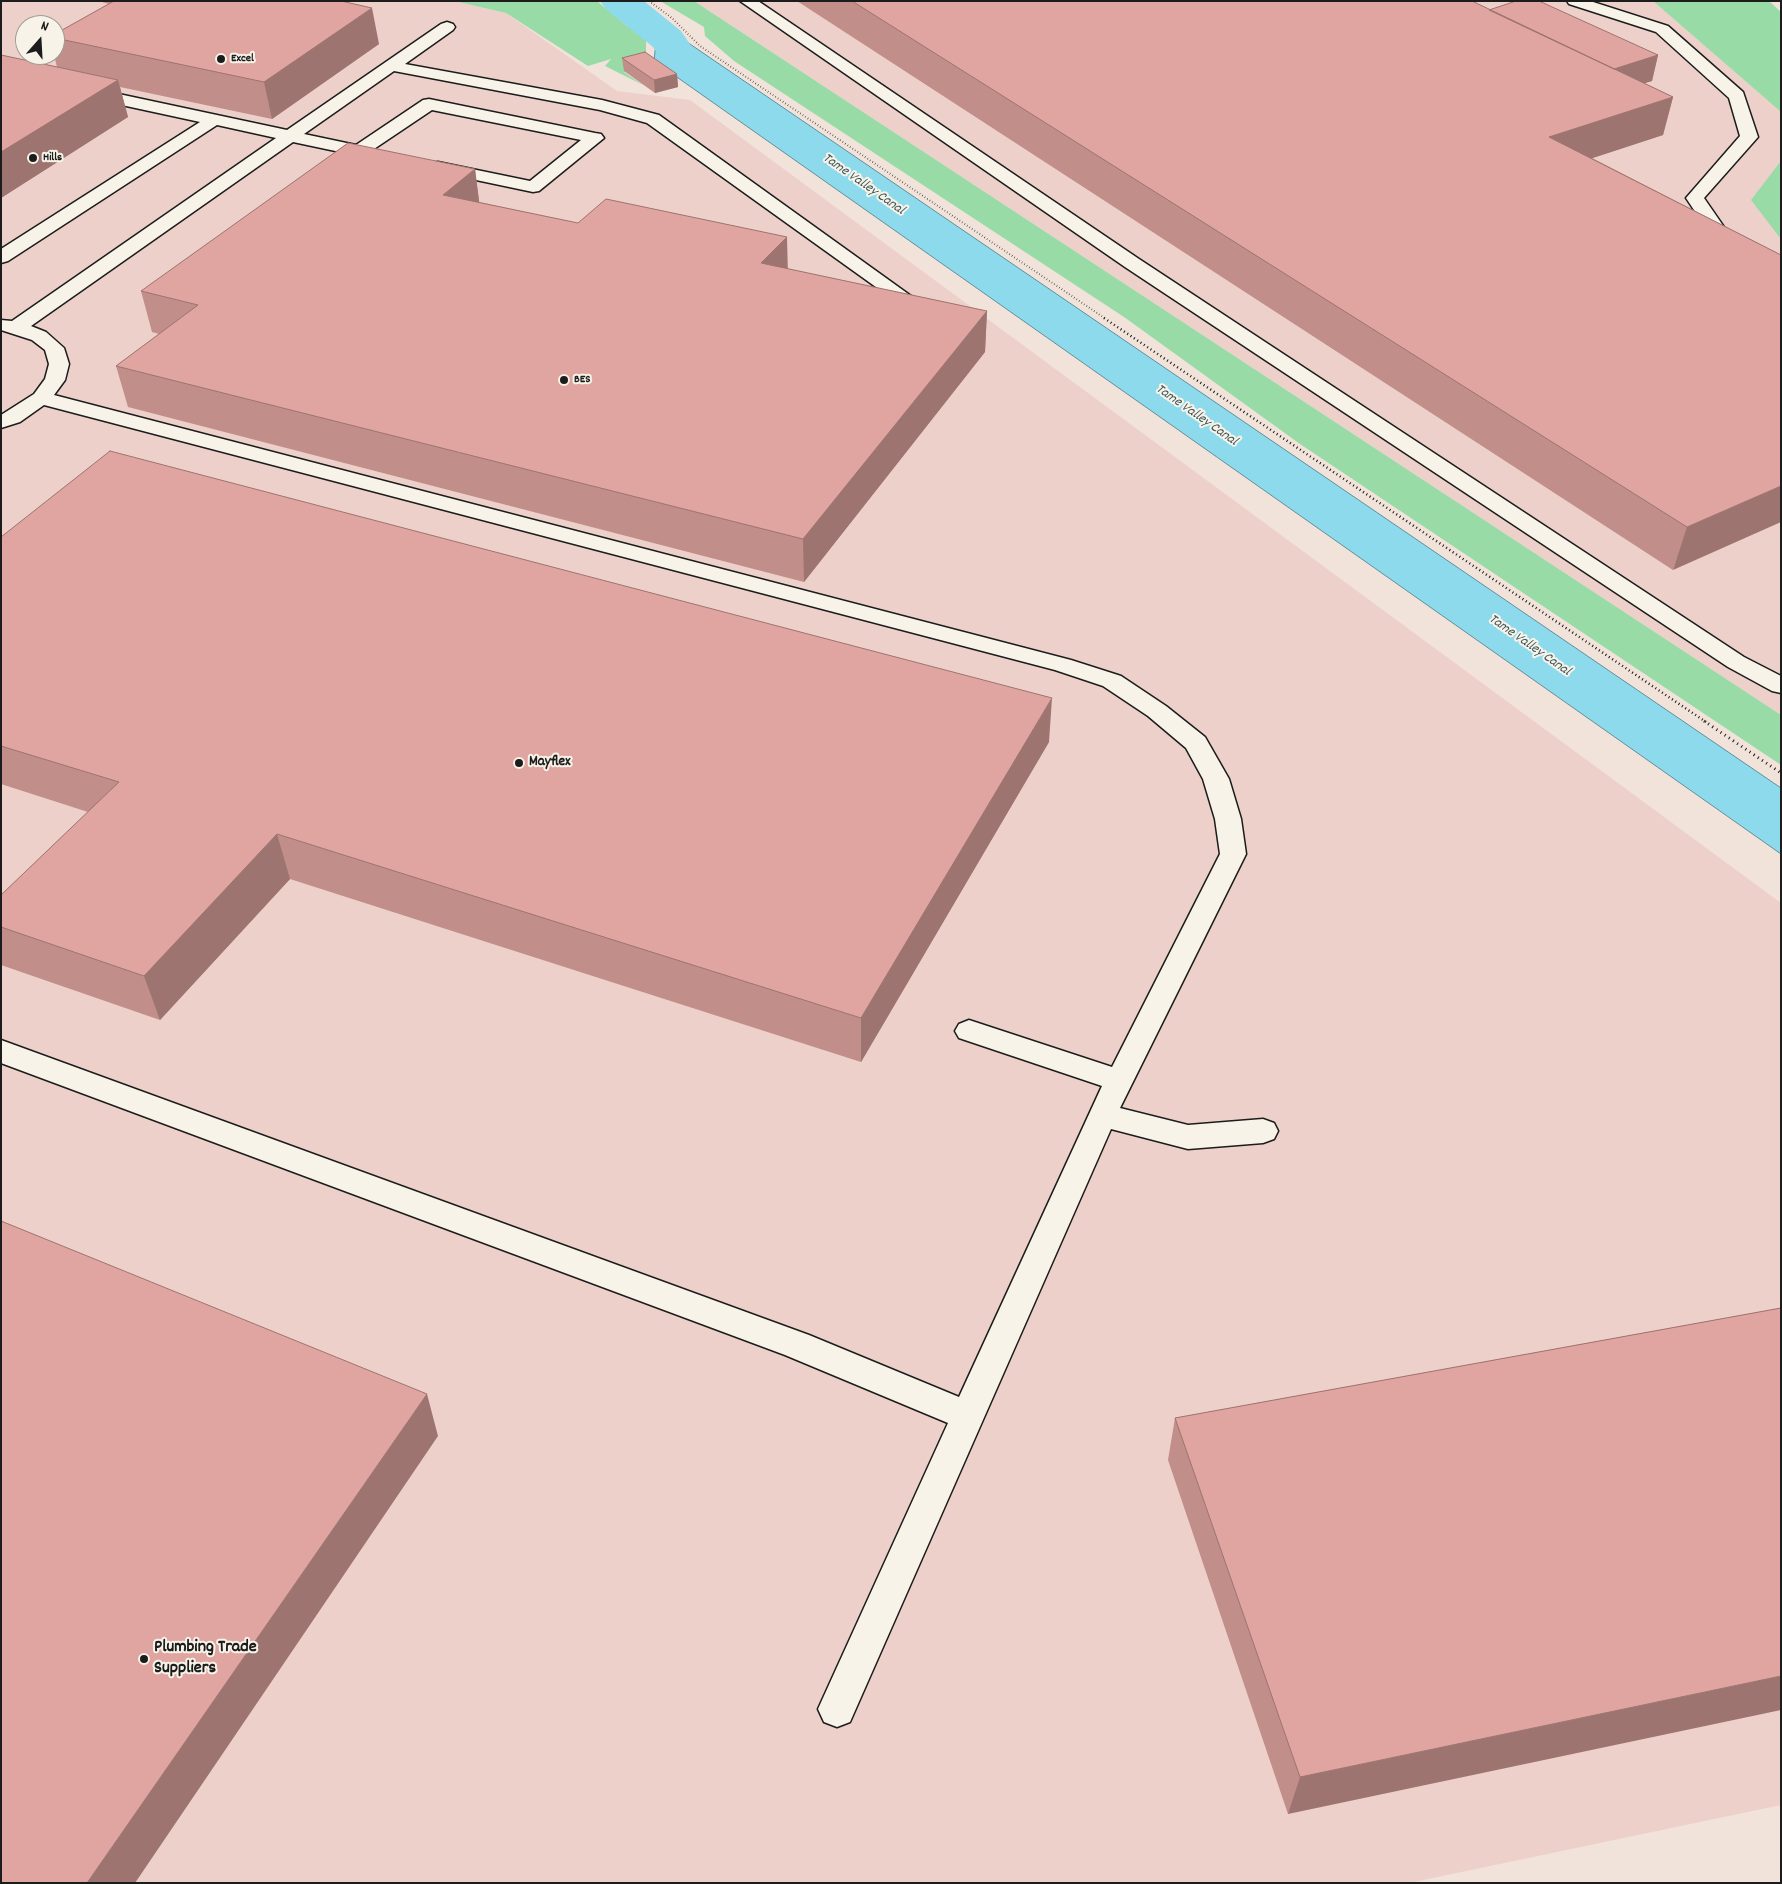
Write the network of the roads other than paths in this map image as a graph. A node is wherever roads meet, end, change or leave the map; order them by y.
1 (747, 1) edge
2 (1574, 1) edge
3 (447, 27) dead end
4 (392, 66) junction
5 (69, 88) edge
6 (216, 119) junction
7 (290, 135) junction
8 (359, 151) junction
9 (378, 155) edge
10 (343, 163) edge
11 (417, 163) edge
12 (1, 257) edge
13 (1781, 277) edge
14 (908, 300) edge
15 (9, 326) edge
16 (41, 398) junction
17 (1, 422) edge
18 (1781, 686) edge
19 (970, 1031) dead end
20 (1, 1051) edge
21 (1119, 1080) junction
22 (1102, 1115) junction
23 (1263, 1130) dead end
24 (966, 1415) junction
25 (837, 1709) dead end

1 - 18 lane
2 - 13 lane
3 - 4 lane
4 - 7 lane
4 - 14 lane
5 - 6 lane
6 - 7 lane
6 - 12 lane
7 - 8 lane
7 - 15 lane
8 - 9 lane
8 - 10 lane
8 - 11 lane
15 - 16 lane
16 - 17 lane
16 - 21 lane
19 - 21 lane
20 - 24 lane
21 - 22 lane
22 - 23 lane
22 - 24 lane
24 - 25 lane

